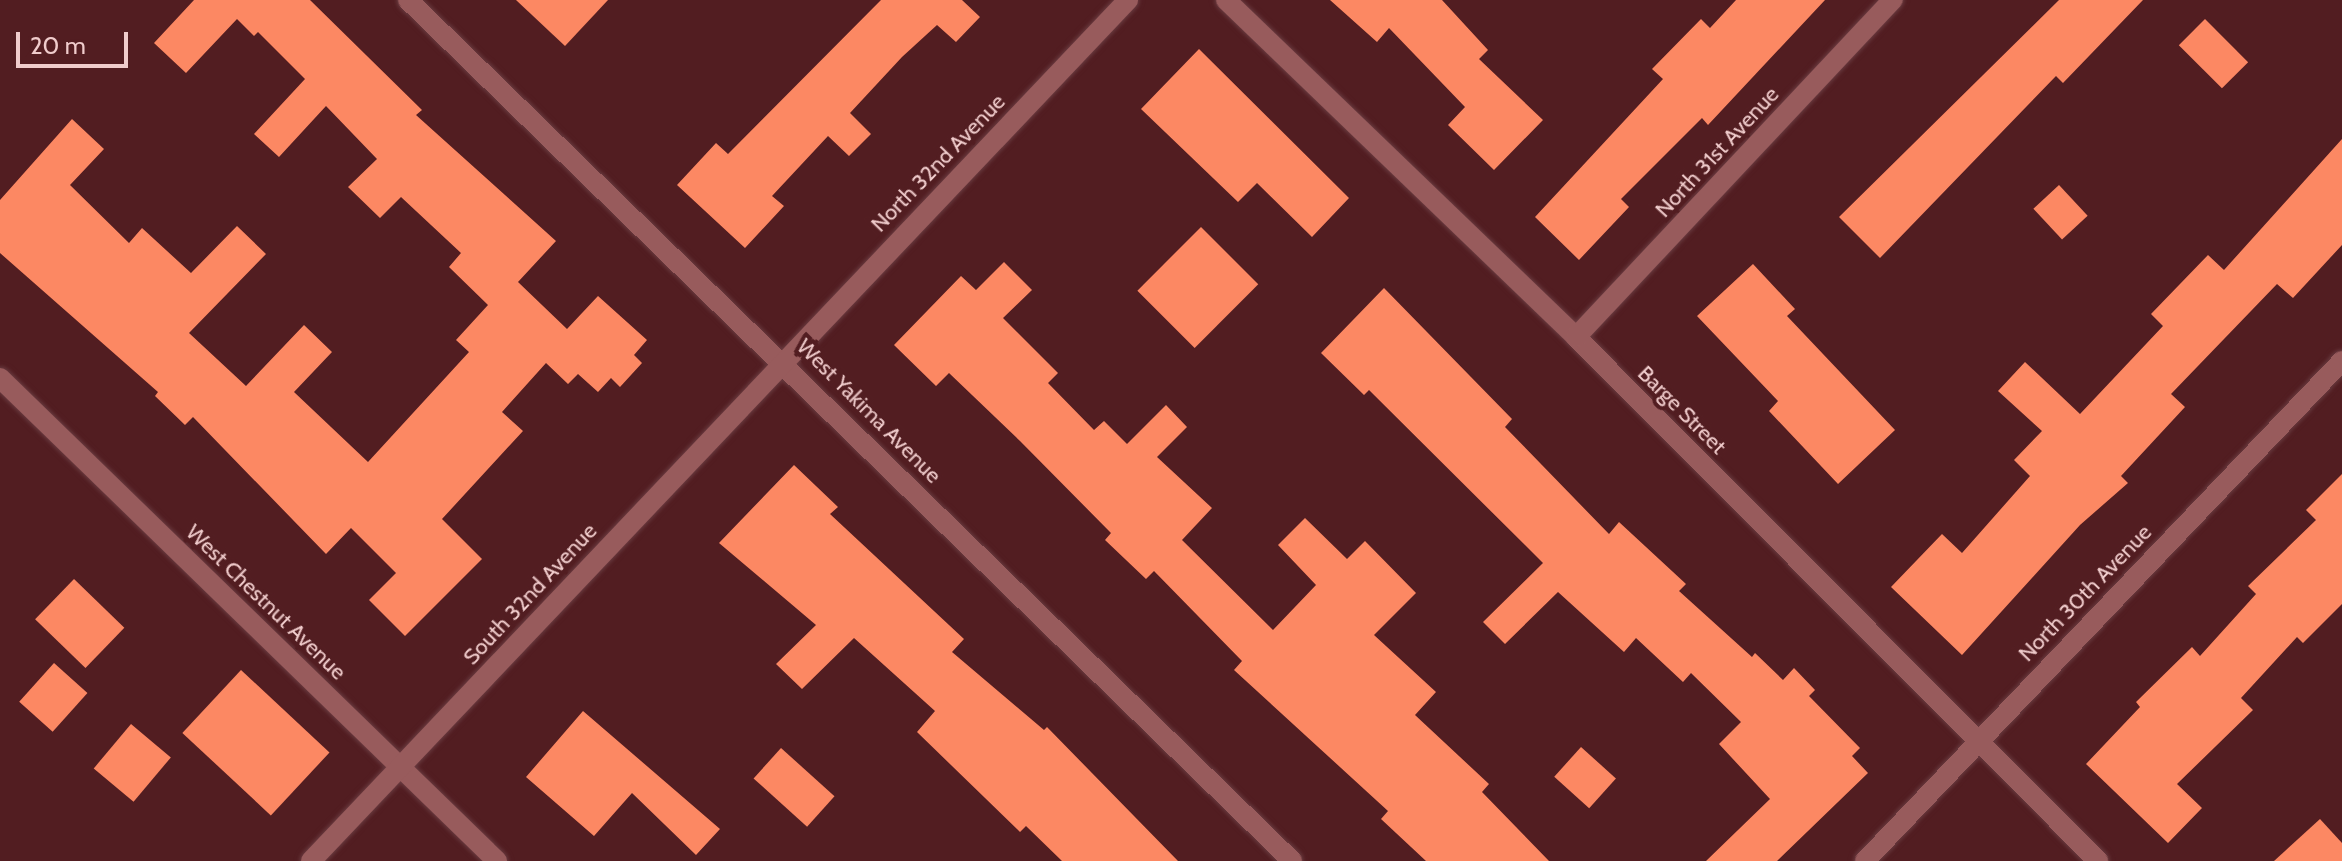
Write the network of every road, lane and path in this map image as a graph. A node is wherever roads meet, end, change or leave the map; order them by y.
1 (408, 0) edge
2 (1128, 0) edge
3 (1226, 0) edge
4 (1893, 0) edge
5 (1576, 337) junction
6 (783, 359) junction
7 (2342, 361) edge
8 (0, 378) edge
9 (1976, 741) junction
10 (401, 767) junction
11 (311, 861) edge
12 (497, 861) edge
13 (1292, 861) edge
14 (1865, 861) edge
15 (2098, 861) edge

1 - 6 street, West Yakima Avenue
2 - 6 street, North 32nd Avenue
3 - 5 street, Barge Street
4 - 5 street, North 31st Avenue
5 - 9 street, Barge Street
6 - 10 street, South 32nd Avenue
6 - 13 street, West Yakima Avenue
7 - 9 street, North 30th Avenue
8 - 10 street, West Chestnut Avenue
9 - 14 street, North 30th Avenue
9 - 15 street, Barge Street
10 - 11 street, South 32nd Avenue
10 - 12 street, West Chestnut Avenue

